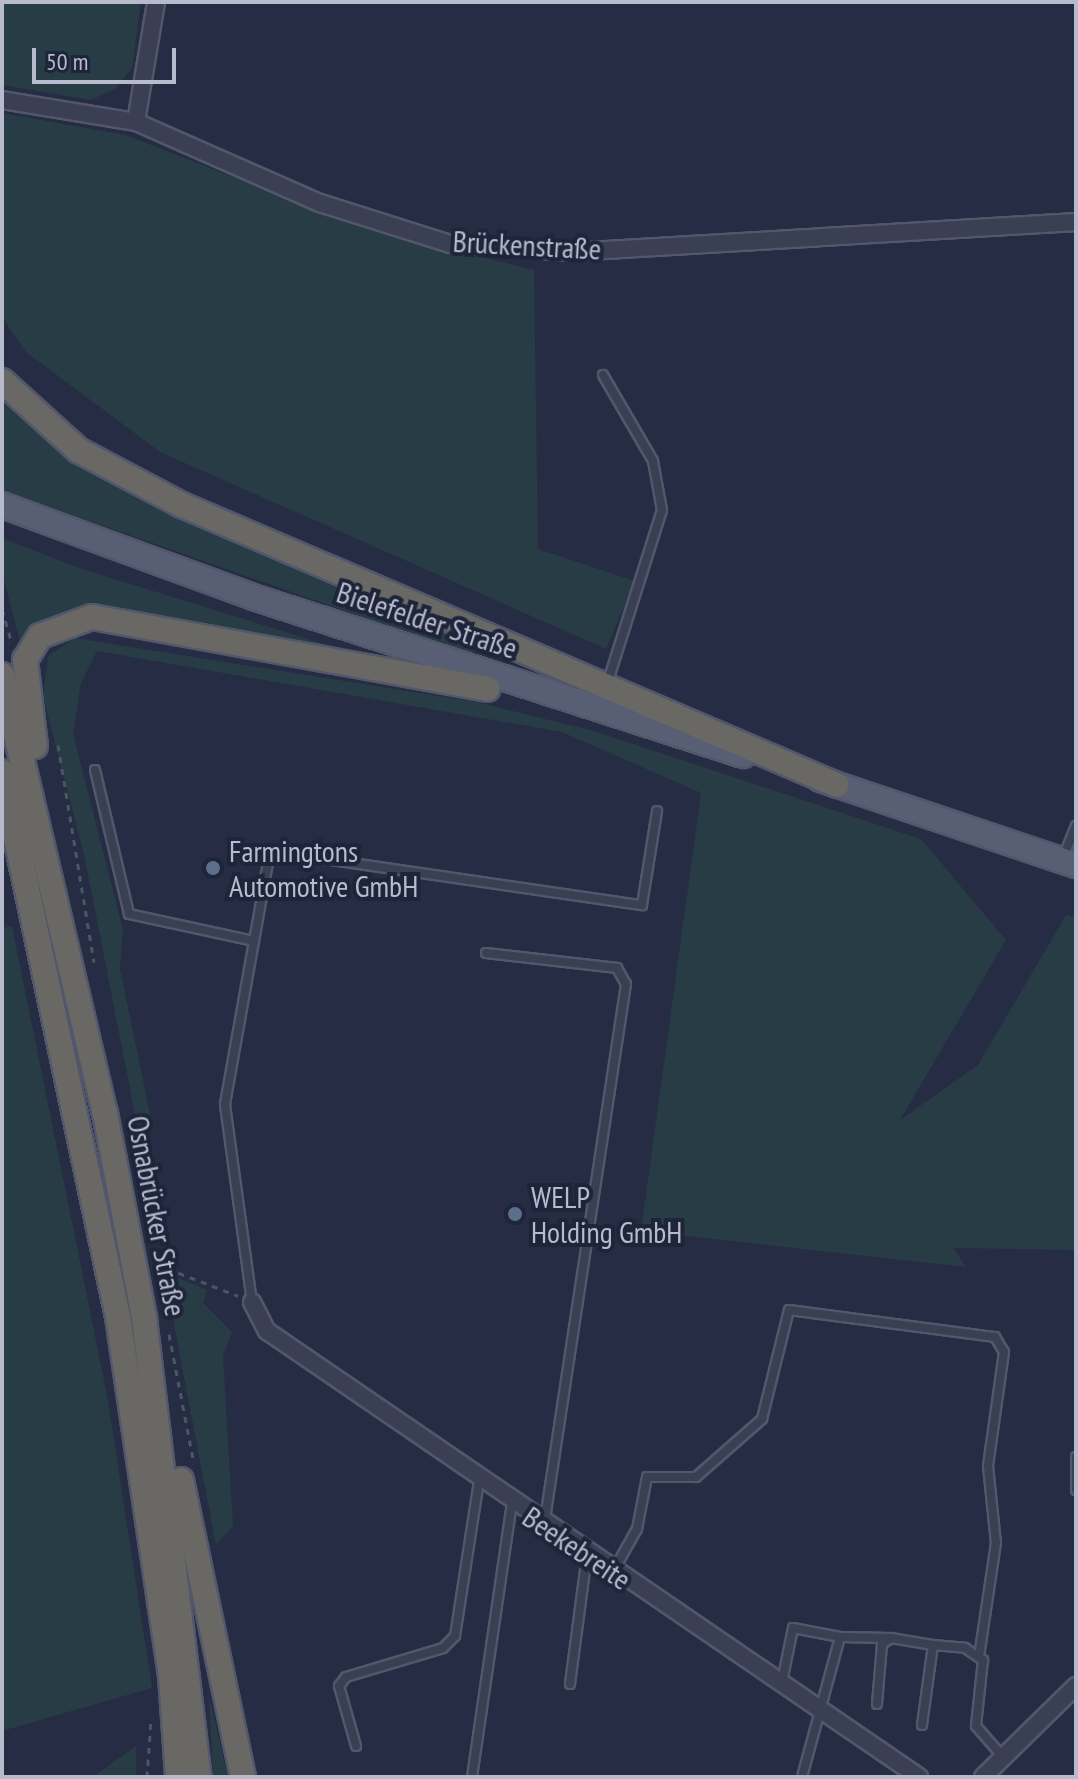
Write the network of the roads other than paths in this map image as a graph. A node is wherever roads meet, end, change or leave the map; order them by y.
1 (156, 2) edge
2 (2, 100) edge
3 (136, 122) junction
4 (1076, 222) edge
5 (603, 375) dead end
6 (2, 381) edge
7 (2, 505) edge
8 (2, 521) edge
9 (2, 675) edge
10 (606, 688) junction
11 (487, 689) junction
12 (95, 770) dead end
13 (2, 772) edge
14 (837, 785) junction
15 (31, 788) junction
16 (657, 811) dead end
17 (1076, 825) edge
18 (1069, 864) edge
19 (254, 941) junction
20 (486, 953) dead end
21 (252, 1302) joint
22 (144, 1318) junction
23 (1076, 1457) edge
24 (479, 1481) junction
25 (1076, 1490) edge
26 (512, 1504) junction
27 (544, 1525) junction
28 (587, 1554) junction
29 (612, 1572) junction
30 (840, 1637) junction
31 (891, 1638) junction
32 (933, 1645) junction
33 (979, 1657) junction
34 (570, 1684) dead end
35 (781, 1685) junction
36 (1076, 1686) edge
37 (877, 1704) dead end
38 (820, 1711) junction
39 (922, 1725) dead end
40 (356, 1746) dead end
41 (1000, 1754) junction
42 (178, 1777) edge
43 (199, 1777) edge
44 (243, 1777) edge
45 (472, 1777) edge
46 (802, 1777) edge
47 (919, 1777) edge
48 (983, 1777) edge

1 - 3 street
2 - 3 street, Brückenstraße
3 - 4 street, Brückenstraße
5 - 10 lane
6 - 10 highway
7 - 14 main road, Bielefelder Straße
8 - 11 main road, Bielefelder Straße
9 - 15 highway, Osnabrücker Straße
10 - 14 highway
11 - 14 main road, Bielefelder Straße
11 - 15 highway
12 - 19 lane
13 - 42 highway, Osnabrücker Straße
14 - 18 main road, Bielefelder Straße
15 - 22 highway, Osnabrücker Straße
16 - 19 lane
17 - 18 lane
19 - 21 lane
20 - 27 lane
21 - 24 street, Beekebreite
22 - 43 highway, Osnabrücker Straße
22 - 44 highway
23 - 25 lane
24 - 26 street, Beekebreite
24 - 40 lane
26 - 27 street, Beekebreite
26 - 45 lane
27 - 28 street, Beekebreite
28 - 29 street, Beekebreite
28 - 34 lane
29 - 33 lane
29 - 35 street, Beekebreite
30 - 31 lane
30 - 35 lane
30 - 38 lane
31 - 32 lane
31 - 37 lane
32 - 33 lane
32 - 39 lane
33 - 41 lane
35 - 38 street, Beekebreite
36 - 41 street
38 - 46 lane
38 - 47 street, Beekebreite
41 - 48 street

